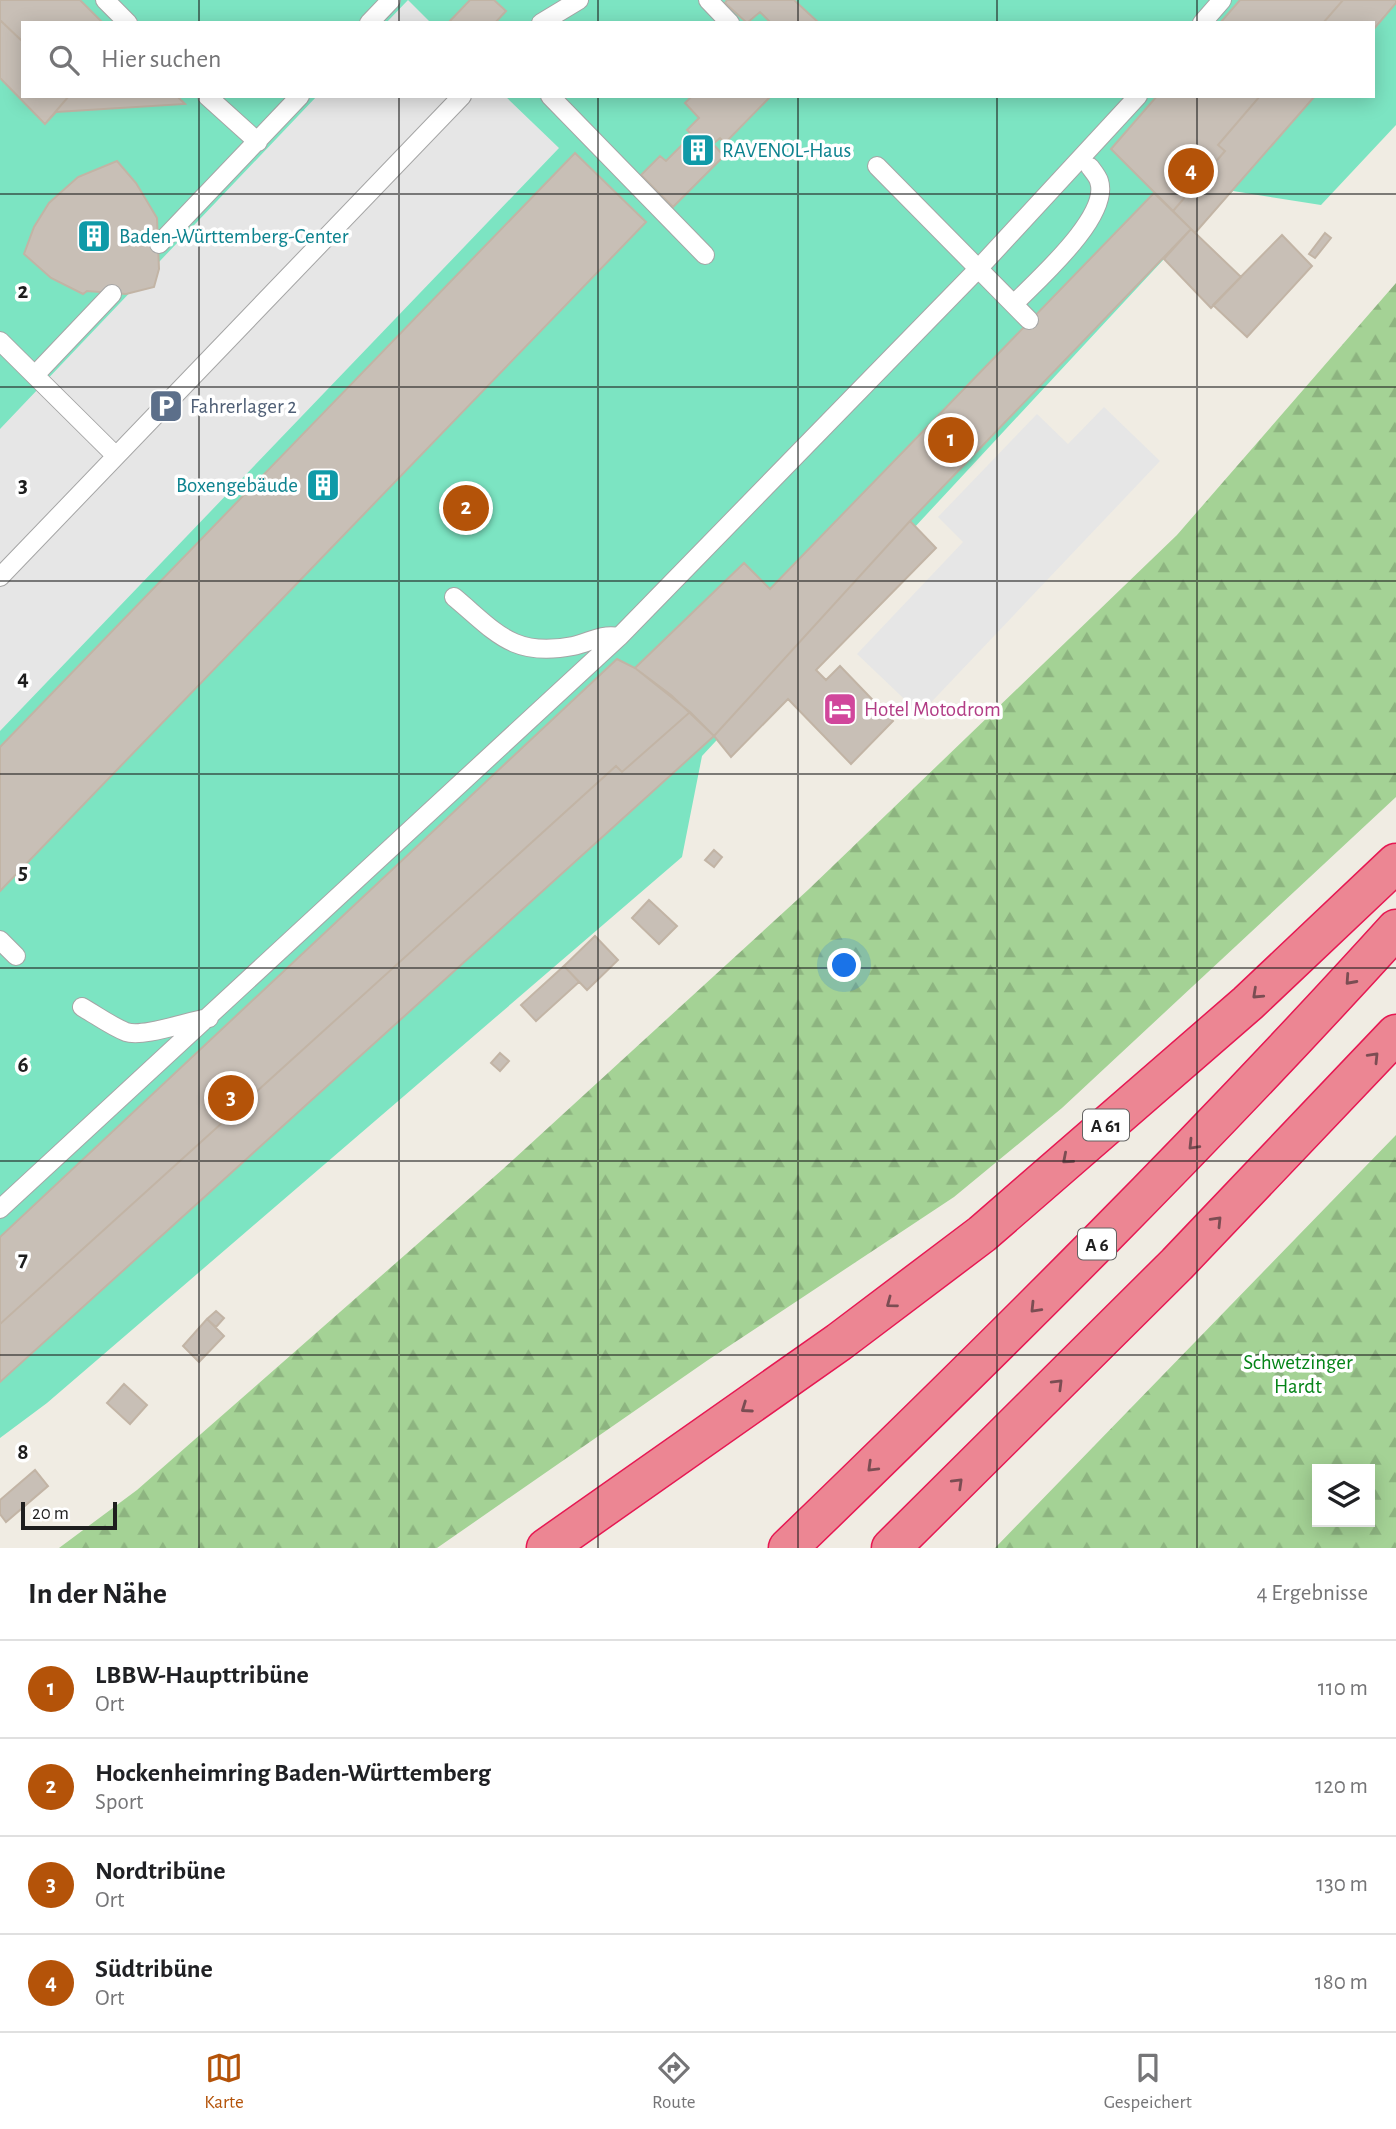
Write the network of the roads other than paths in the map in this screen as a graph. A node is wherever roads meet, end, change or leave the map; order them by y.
1 (105, 0) edge
2 (391, 0) edge
3 (579, 0) edge
4 (708, 0) edge
5 (1222, 0) edge
6 (548, 11) edge
7 (126, 21) edge
8 (371, 21) edge
9 (728, 21) edge
10 (1204, 21) edge
11 (210, 98) edge
12 (298, 98) edge
13 (460, 98) edge
14 (552, 98) edge
15 (1136, 98) edge
16 (258, 142) junction
17 (877, 166) dead end
18 (1090, 167) dead end
19 (159, 244) dead end
20 (705, 255) dead end
21 (979, 268) junction
22 (112, 294) dead end
23 (1014, 304) junction
24 (1029, 320) dead end
25 (0, 341) edge
26 (35, 374) junction
27 (116, 456) junction
28 (0, 577) edge
29 (454, 597) dead end
30 (620, 637) junction
31 (1396, 863) edge
32 (1396, 929) edge
33 (0, 940) edge
34 (16, 956) dead end
35 (82, 1007) dead end
36 (209, 1018) junction
37 (1396, 1034) edge
38 (0, 1209) edge
39 (546, 1548) edge
40 (788, 1548) edge
41 (891, 1548) edge

1 - 7 lane
2 - 8 lane
3 - 6 lane
4 - 9 lane
5 - 10 lane
11 - 16 lane
12 - 16 lane
13 - 27 lane
14 - 20 lane
15 - 21 lane
16 - 19 lane
17 - 21 lane
18 - 23 lane
21 - 23 lane
21 - 30 lane
22 - 26 lane
23 - 24 lane
25 - 26 lane
26 - 27 lane
27 - 28 lane
29 - 30 lane
30 - 36 lane
31 -> 39 highway, A 61
32 -> 40 highway, A 6
33 - 34 lane
35 - 36 lane
36 - 38 lane
41 -> 37 highway

